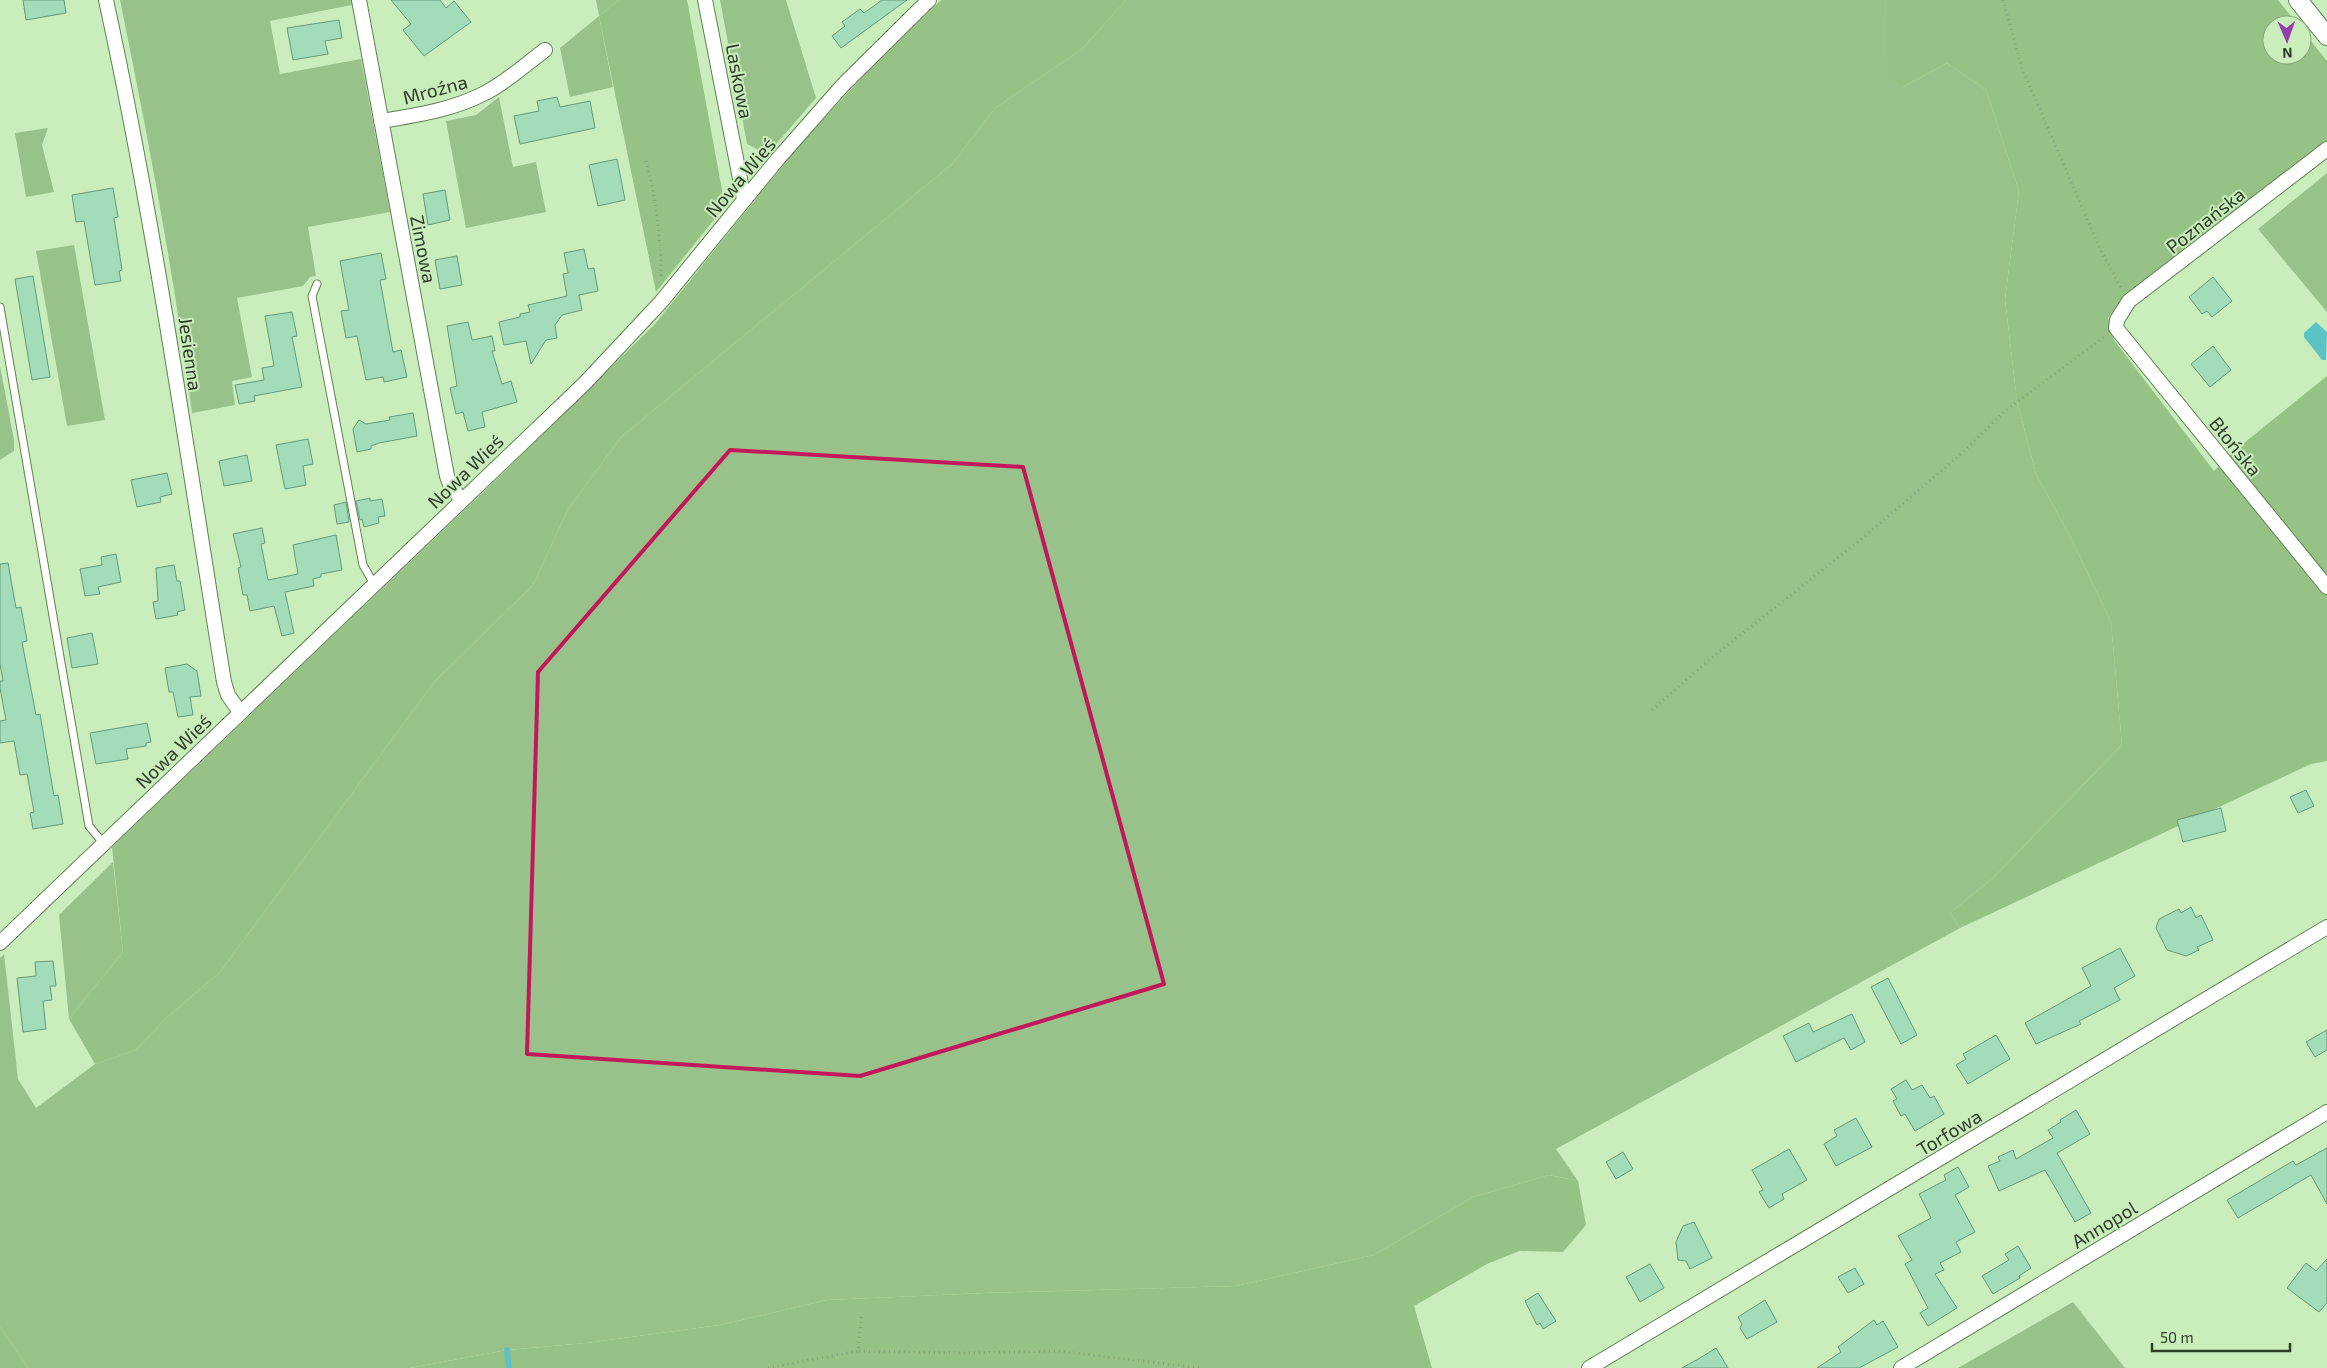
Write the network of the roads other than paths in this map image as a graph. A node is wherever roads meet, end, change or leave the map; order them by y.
1 (106, 0) edge
2 (359, 0) edge
3 (704, 0) edge
4 (930, 0) edge
5 (2298, 0) edge
6 (2327, 36) edge
7 (545, 50) dead end
8 (380, 121) junction
9 (2327, 149) edge
10 (744, 199) junction
11 (317, 284) dead end
12 (0, 307) edge
13 (2116, 328) joint
14 (462, 500) junction
15 (374, 584) junction
16 (2327, 587) edge
17 (240, 712) junction
18 (104, 844) junction
19 (2327, 927) edge
20 (0, 943) edge
21 (2327, 1112) edge
22 (1589, 1368) edge
23 (1901, 1368) edge

1 - 17 street, Jesienna
2 - 8 street, Zimowa
3 - 10 street, Laskowa
4 - 10 street, Nowa Wieś
5 - 6 street
7 - 8 street, Mroźna
8 - 14 street, Zimowa
9 - 13 street, Poznańska
10 - 14 street, Nowa Wieś
11 - 15 lane
12 - 18 lane
13 - 16 street, Błońska
14 - 15 street, Nowa Wieś
15 - 17 street, Nowa Wieś
17 - 18 street, Nowa Wieś
18 - 20 street, Nowa Wieś
19 - 22 street, Torfowa
21 - 23 street, Annopol

